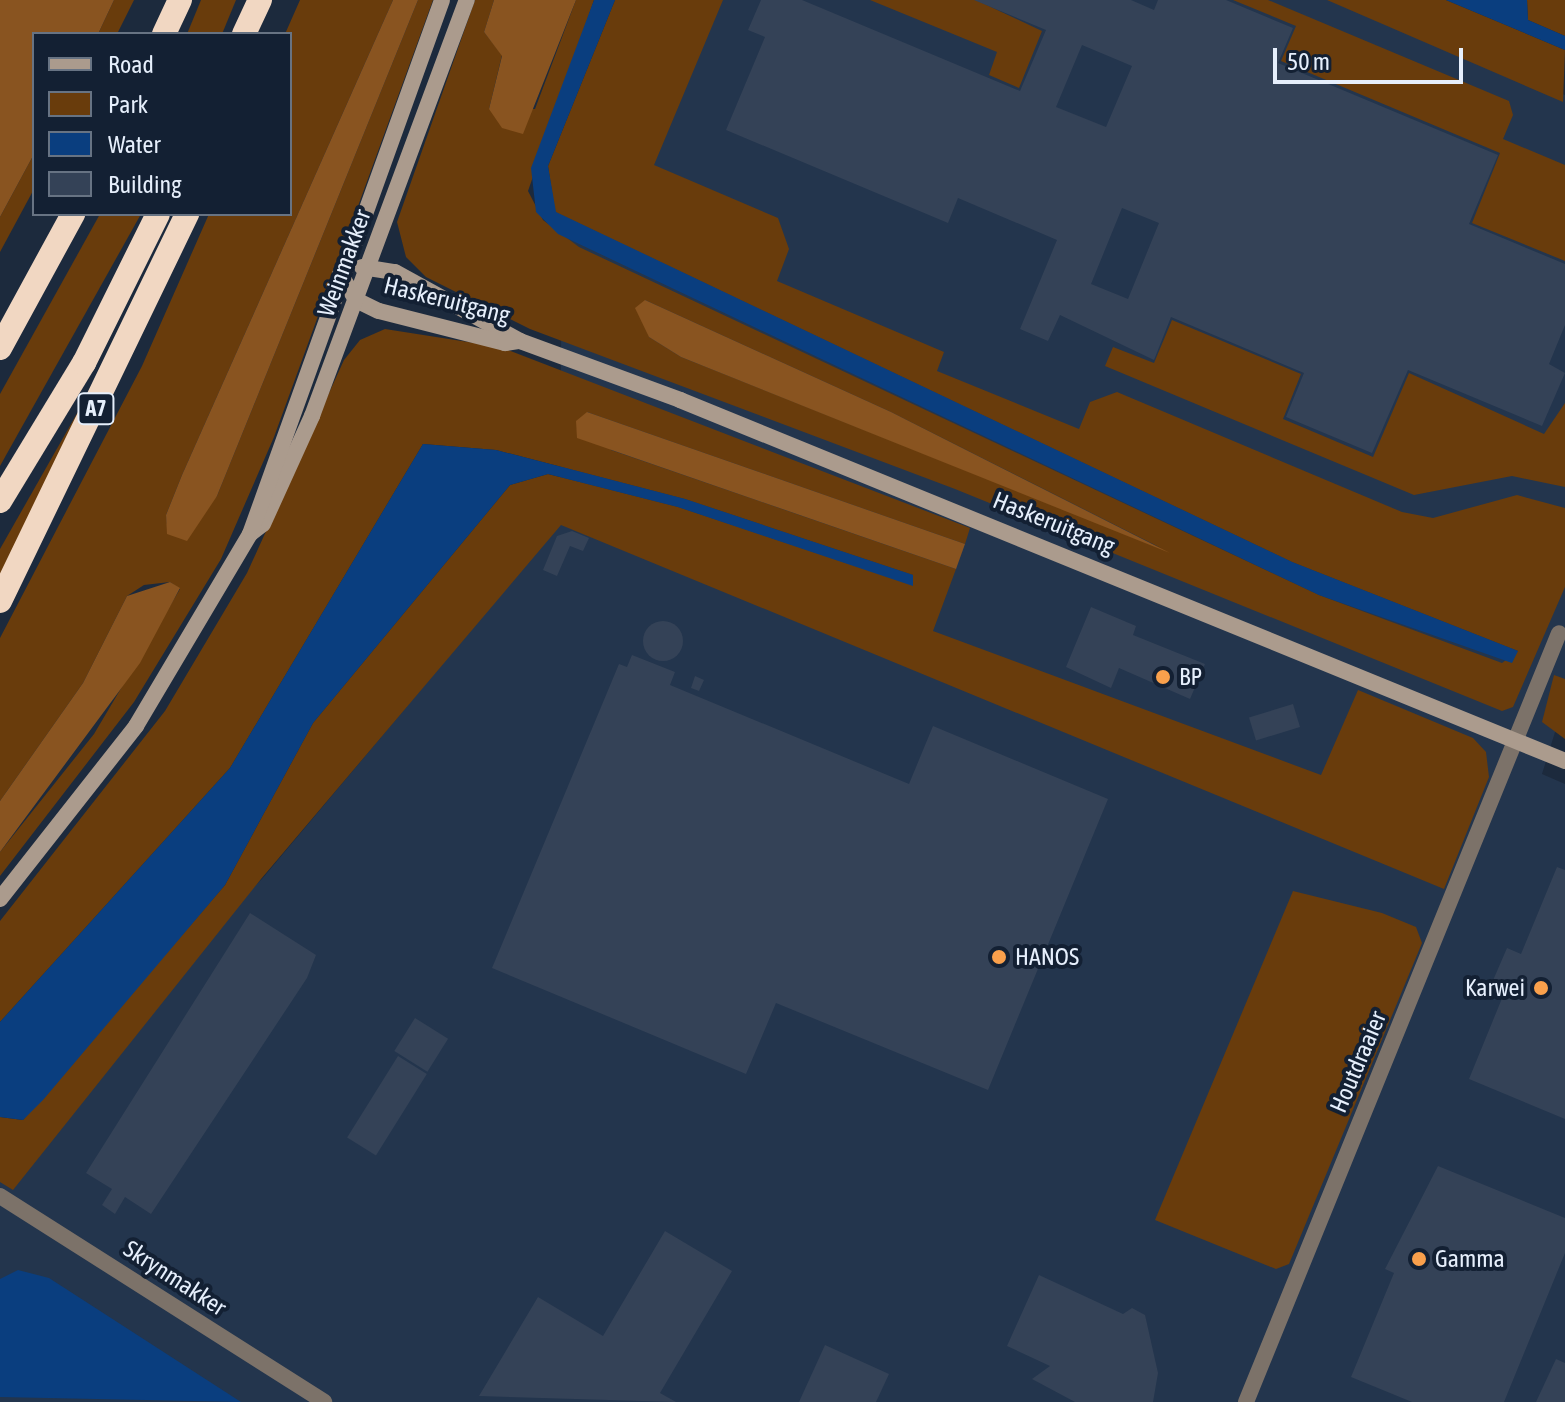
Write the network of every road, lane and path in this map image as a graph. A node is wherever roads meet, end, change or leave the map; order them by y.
1 (180, 0) edge
2 (442, 0) edge
3 (467, 0) edge
4 (258, 4) edge
5 (165, 32) edge
6 (247, 32) edge
7 (72, 216) edge
8 (157, 216) edge
9 (186, 216) edge
10 (370, 264) junction
11 (340, 274) junction
12 (356, 300) junction
13 (18, 319) junction
14 (520, 341) junction
15 (0, 342) edge
16 (0, 348) edge
17 (0, 501) edge
18 (250, 534) junction
19 (0, 601) edge
20 (1559, 633) dead end
21 (1517, 741) junction
22 (1565, 761) edge
23 (0, 899) edge
24 (2, 1202) edge
25 (324, 1402) edge
26 (1246, 1402) edge

1 - 5 highway
2 - 11 main road, Weinmakker
3 - 10 main road, Weinmakker
4 - 6 highway
7 - 13 highway
8 - 17 highway, A7
9 - 19 highway, A7
10 - 11 main road, Haskeruitgang
10 - 12 main road, Weinmakker
10 - 14 main road, Haskeruitgang
11 - 12 main road, Haskeruitgang
11 - 18 main road, Weinmakker
12 - 14 main road, Haskeruitgang
12 - 18 main road, Weinmakker
13 - 15 highway
13 - 16 highway
14 - 21 main road, Haskeruitgang
18 - 23 main road, Weinmakker
20 - 21 street, Houtdraaier
21 - 22 main road, Haskeruitgang
21 - 26 street, Houtdraaier
24 - 25 street, Skrynmakker

